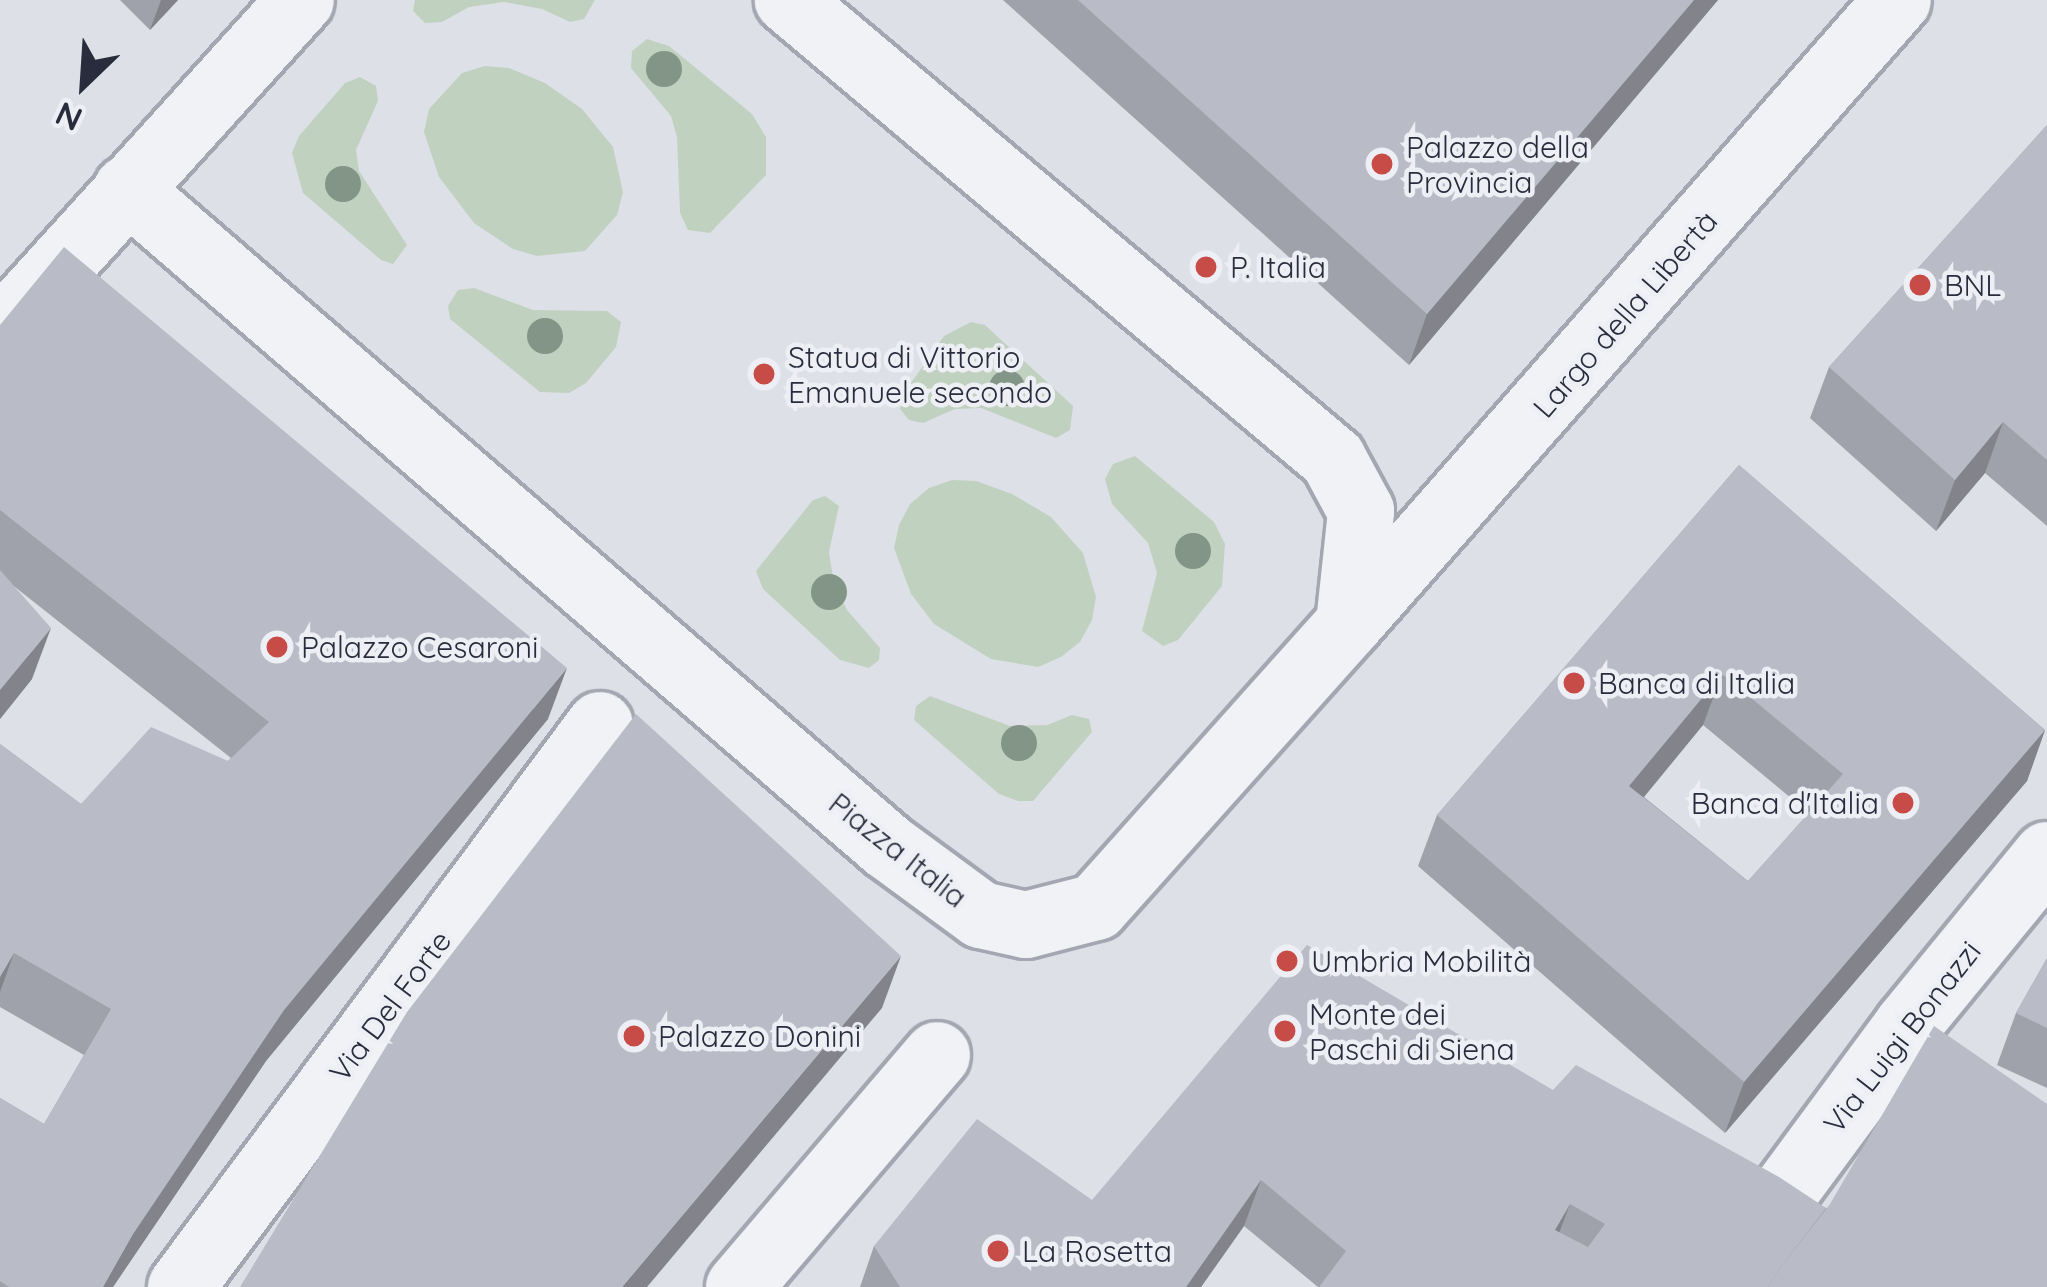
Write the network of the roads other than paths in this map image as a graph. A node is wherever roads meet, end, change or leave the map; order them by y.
1 (301, 0) edge
2 (788, 0) edge
3 (1898, 0) edge
4 (127, 189) junction
5 (0, 332) edge
6 (1349, 624) junction
7 (600, 725) dead end
8 (2047, 855) edge
9 (1907, 1026) junction
10 (938, 1055) dead end
11 (1960, 1064) edge
12 (1724, 1157) edge
13 (181, 1287) edge
14 (739, 1287) edge

1 - 4 street
2 - 6 street
3 - 6 street, Largo della Libertà
4 - 5 street
4 - 6 street, Piazza Italia
7 - 13 street, Via Del Forte
8 - 9 street, Via Luigi Bonazzi
9 - 11 street
9 - 12 street, Via Luigi Bonazzi
10 - 14 street

